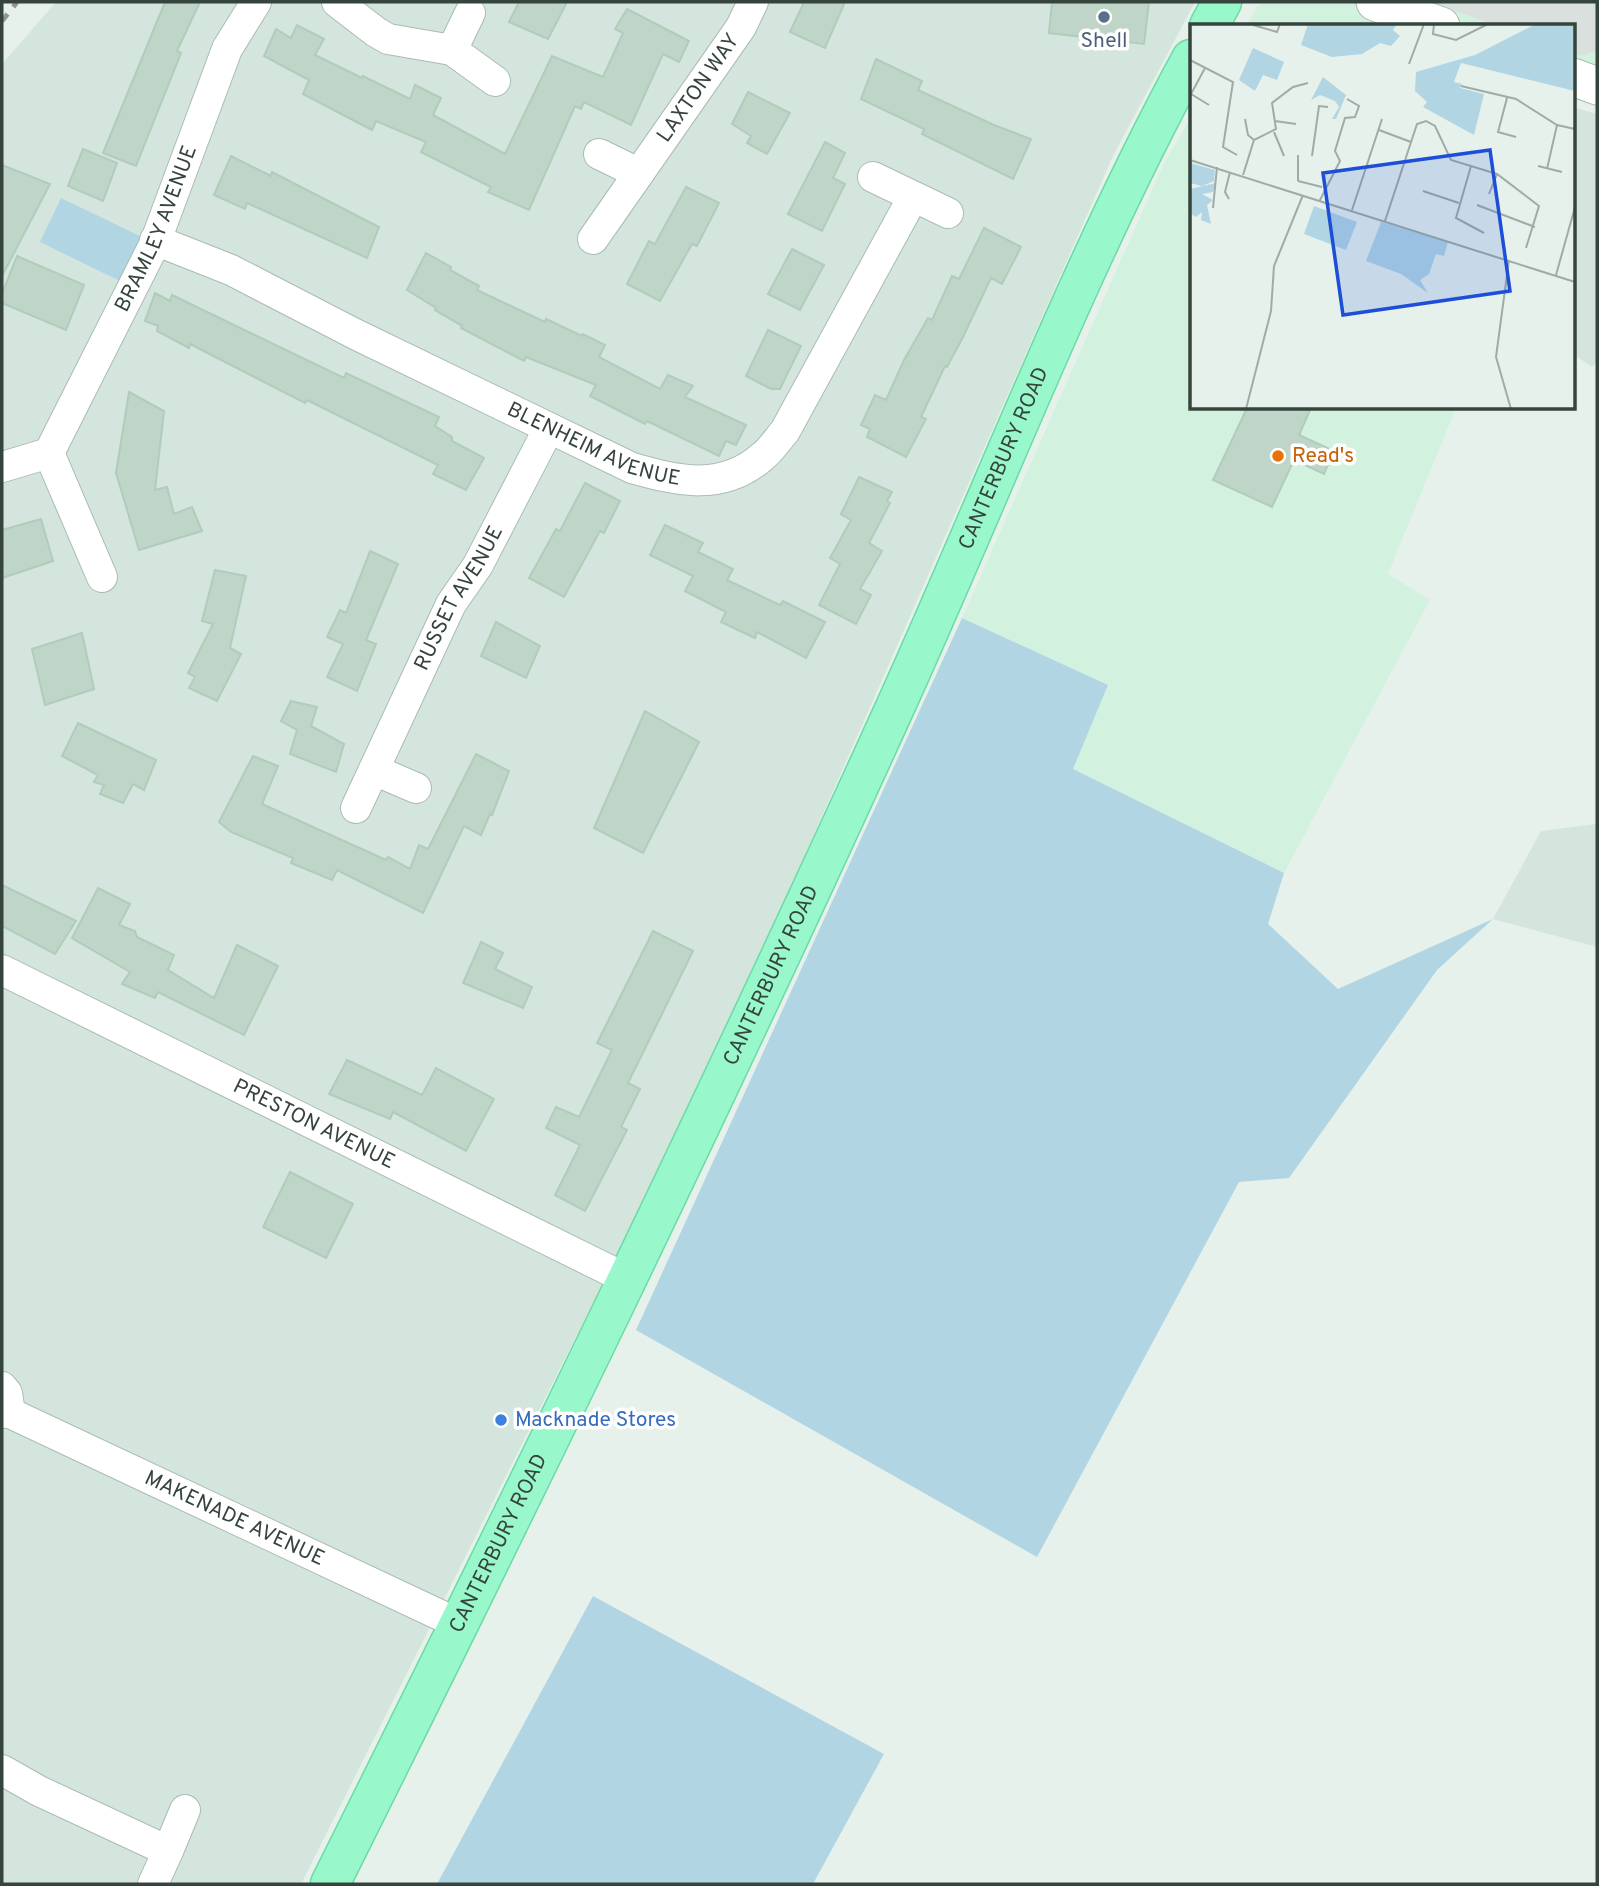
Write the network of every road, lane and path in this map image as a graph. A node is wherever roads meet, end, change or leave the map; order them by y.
1 (256, 2) edge
2 (337, 2) edge
3 (753, 2) edge
4 (1222, 2) edge
5 (1374, 2) edge
6 (470, 13) dead end
7 (1210, 24) edge
8 (1435, 24) edge
9 (452, 50) junction
10 (1190, 61) edge
11 (1574, 77) edge
12 (495, 80) dead end
13 (1597, 86) edge
14 (599, 154) dead end
15 (638, 173) junction
16 (873, 177) dead end
17 (913, 197) junction
18 (948, 214) dead end
19 (593, 239) dead end
20 (155, 240) junction
21 (549, 428) junction
22 (49, 453) junction
23 (2, 467) edge
24 (102, 577) dead end
25 (374, 770) junction
26 (416, 788) dead end
27 (356, 807) dead end
28 (2, 970) edge
29 (627, 1279) junction
30 (5, 1405) edge
31 (459, 1624) junction
32 (2, 1770) edge
33 (185, 1810) dead end
34 (168, 1851) junction
35 (153, 1884) edge
36 (330, 1884) edge

1 - 20 street, BRAMLEY AVENUE
2 - 9 street
3 - 15 street, LAXTON WAY
4 - 7 main road
5 - 8 street
6 - 9 street
9 - 12 street
10 - 29 main road, CANTERBURY ROAD
11 - 13 street
14 - 15 street
15 - 19 street, LAXTON WAY
16 - 17 street
17 - 18 street
17 - 21 street, BLENHEIM AVENUE
20 - 21 street, BLENHEIM AVENUE
20 - 22 street, BRAMLEY AVENUE
21 - 25 street, RUSSET AVENUE
22 - 23 street
22 - 24 street
25 - 26 street
25 - 27 street, RUSSET AVENUE
28 - 29 street, PRESTON AVENUE
29 - 31 main road, CANTERBURY ROAD
30 - 31 street, MAKENADE AVENUE
31 - 36 main road, CANTERBURY ROAD
32 - 34 street
33 - 34 street
34 - 35 street

